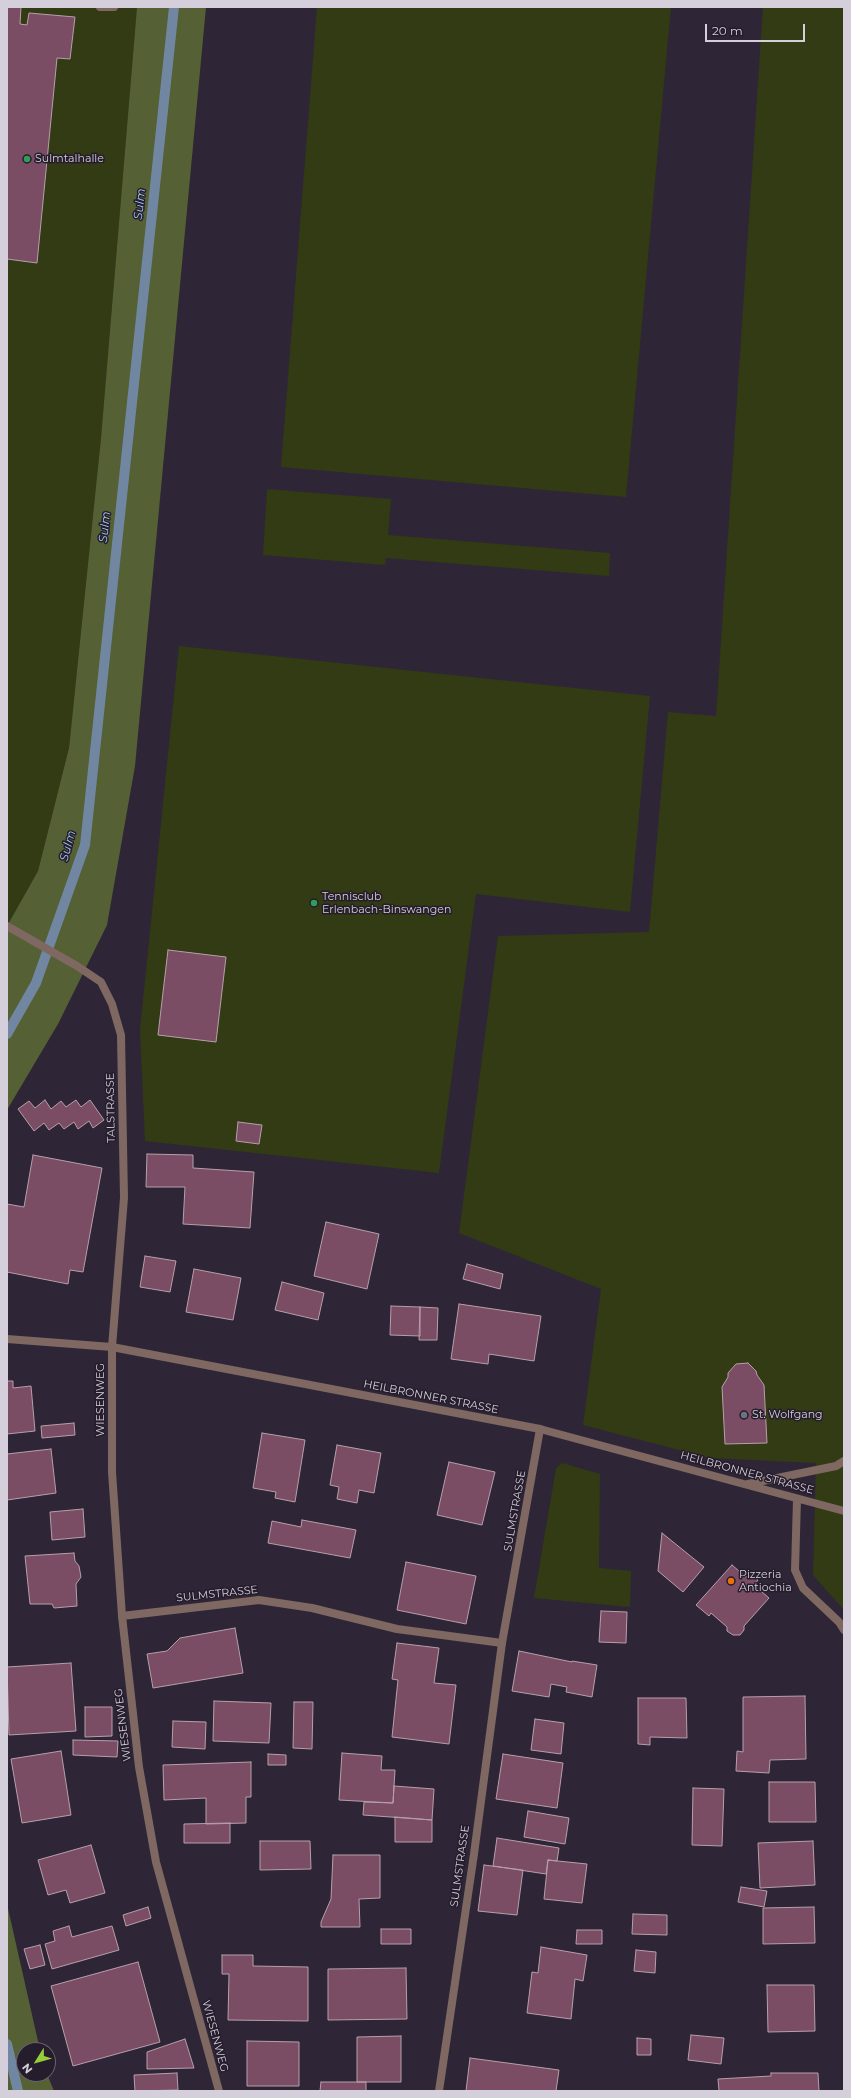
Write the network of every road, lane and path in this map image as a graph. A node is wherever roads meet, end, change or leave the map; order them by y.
1 (100, 7) edge
2 (114, 7) edge
3 (7, 926) edge
4 (7, 1339) edge
5 (112, 1347) junction
6 (540, 1429) junction
7 (844, 1461) edge
8 (745, 1484) junction
9 (797, 1499) junction
10 (844, 1511) edge
11 (122, 1616) junction
12 (844, 1630) edge
13 (502, 1643) junction
14 (219, 2091) edge
15 (439, 2091) edge

1 - 2 street
3 - 5 street, TALSTRASSE
4 - 5 street, HEILBRONNER STRASSE
5 - 6 street, HEILBRONNER STRASSE
5 - 11 street, WIESENWEG
6 - 8 street, HEILBRONNER STRASSE
6 - 13 street, SULMSTRASSE
7 - 8 street
8 - 9 street, HEILBRONNER STRASSE
9 - 10 street, HEILBRONNER STRASSE
9 - 12 street
11 - 13 street, SULMSTRASSE
11 - 14 street, WIESENWEG
13 - 15 street, SULMSTRASSE

